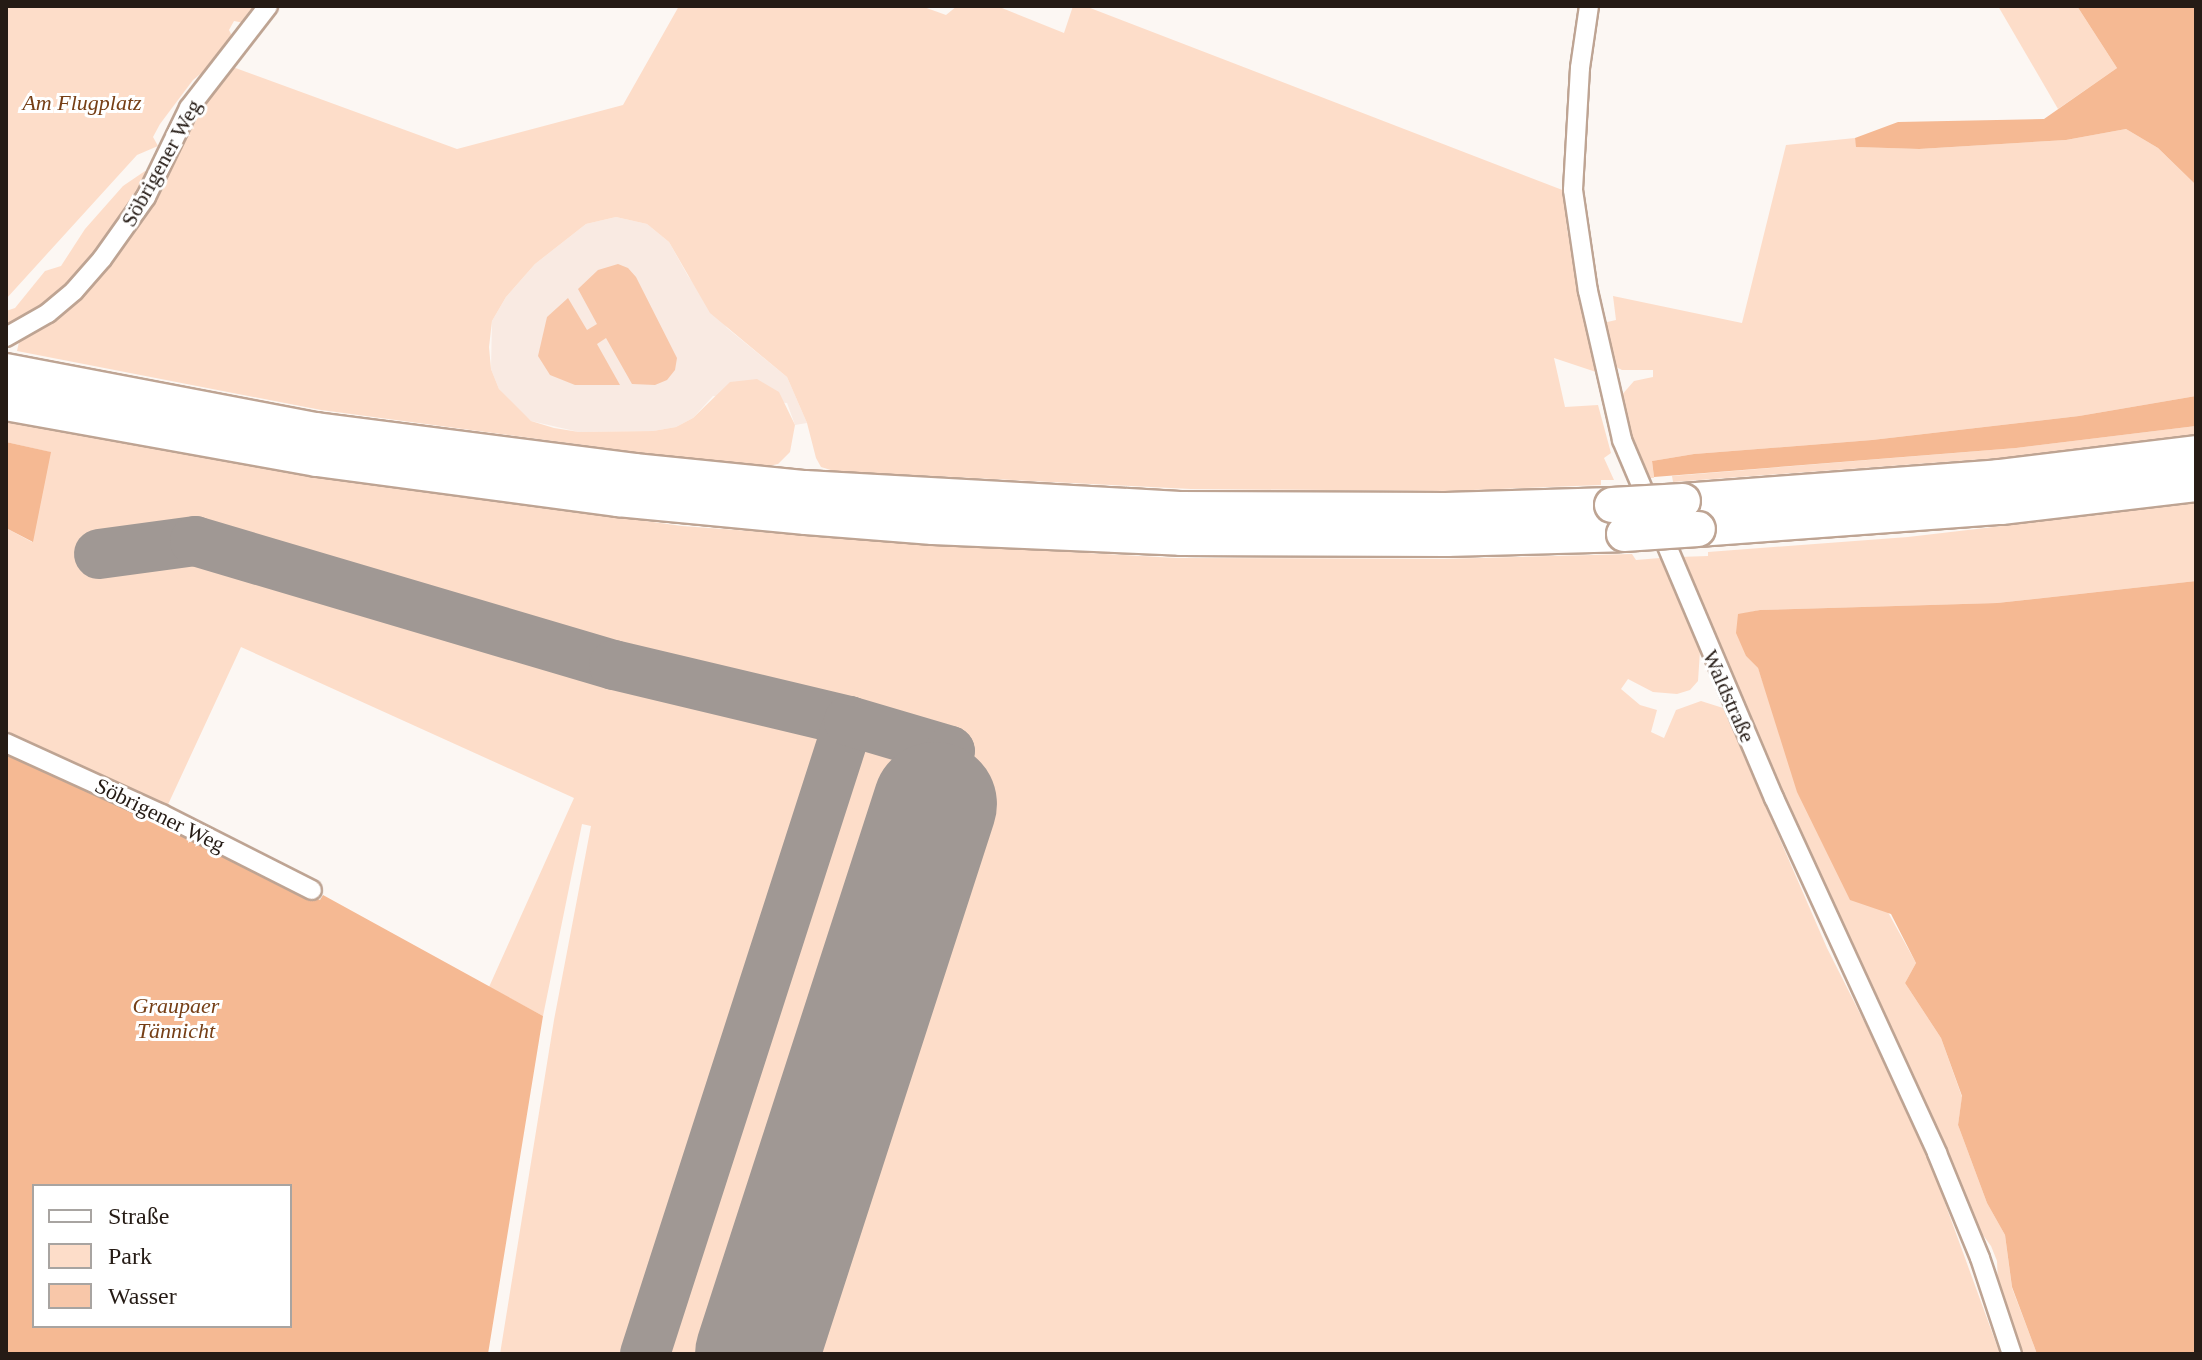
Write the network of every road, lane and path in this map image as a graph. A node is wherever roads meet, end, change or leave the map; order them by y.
1 (268, 6) edge
2 (1589, 6) edge
3 (12, 334) edge
4 (6, 371) edge
5 (6, 403) edge
6 (2196, 453) edge
7 (2196, 484) edge
8 (1690, 515) junction
9 (1618, 519) junction
10 (6, 743) edge
11 (312, 890) dead end
12 (2012, 1354) edge

1 - 3 street, Söbrigener Weg
2 - 12 street, Waldstraße
4 - 9 highway
5 - 9 highway
6 - 8 highway
7 - 8 highway
8 - 9 highway, bridge
10 - 11 street, Söbrigener Weg

